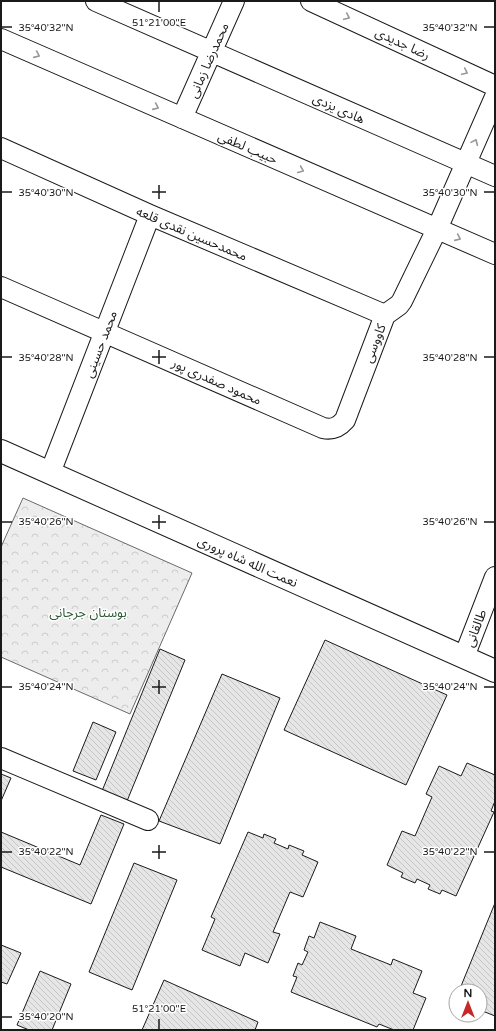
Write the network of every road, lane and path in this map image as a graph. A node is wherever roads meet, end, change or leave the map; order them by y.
1 (96, 1) edge
2 (234, 1) edge
3 (311, 1) edge
4 (1, 39) edge
5 (212, 52) junction
6 (495, 86) edge
7 (495, 97) edge
8 (182, 118) junction
9 (1, 148) edge
10 (466, 164) junction
11 (495, 176) edge
12 (150, 215) junction
13 (437, 229) junction
14 (495, 254) edge
15 (1, 287) edge
16 (385, 315) junction
17 (105, 332) junction
18 (323, 428) joint
19 (1, 451) edge
20 (50, 473) junction
21 (495, 577) edge
22 (464, 657) junction
23 (495, 671) edge
24 (1, 758) edge
25 (148, 820) dead end

1 - 5 street, هادی یزدی
2 - 5 street, محمدرضا زمانی
3 -> 6 street, رضا جدیدی
4 -> 8 street, حبیب لطفی
5 - 8 street, محمدرضا زمانی
5 - 10 street, هادی یزدی
10 -> 7 street, کاووسی
8 -> 13 street, حبیب لطفی
9 - 12 street, محمدحسین نقدی قلعه
10 - 11 street, هادی یزدی
10 - 13 street, کاووسی
12 - 16 street, محمدحسین نقدی قلعه
12 - 17 street, محمد حسینی
13 -> 14 street, حبیب لطفی
13 - 16 street, کاووسی
15 - 17 street, محمود صفدری پور
16 - 18 street, کاووسی
17 - 18 street, محمود صفدری پور
17 - 20 street, محمد حسینی
19 - 20 main road, نعمت الله شاه پروری
20 - 22 main road, نعمت الله شاه پروری
21 - 22 street, طالقانی
22 - 23 main road, نعمت الله شاه پروری
24 - 25 street

